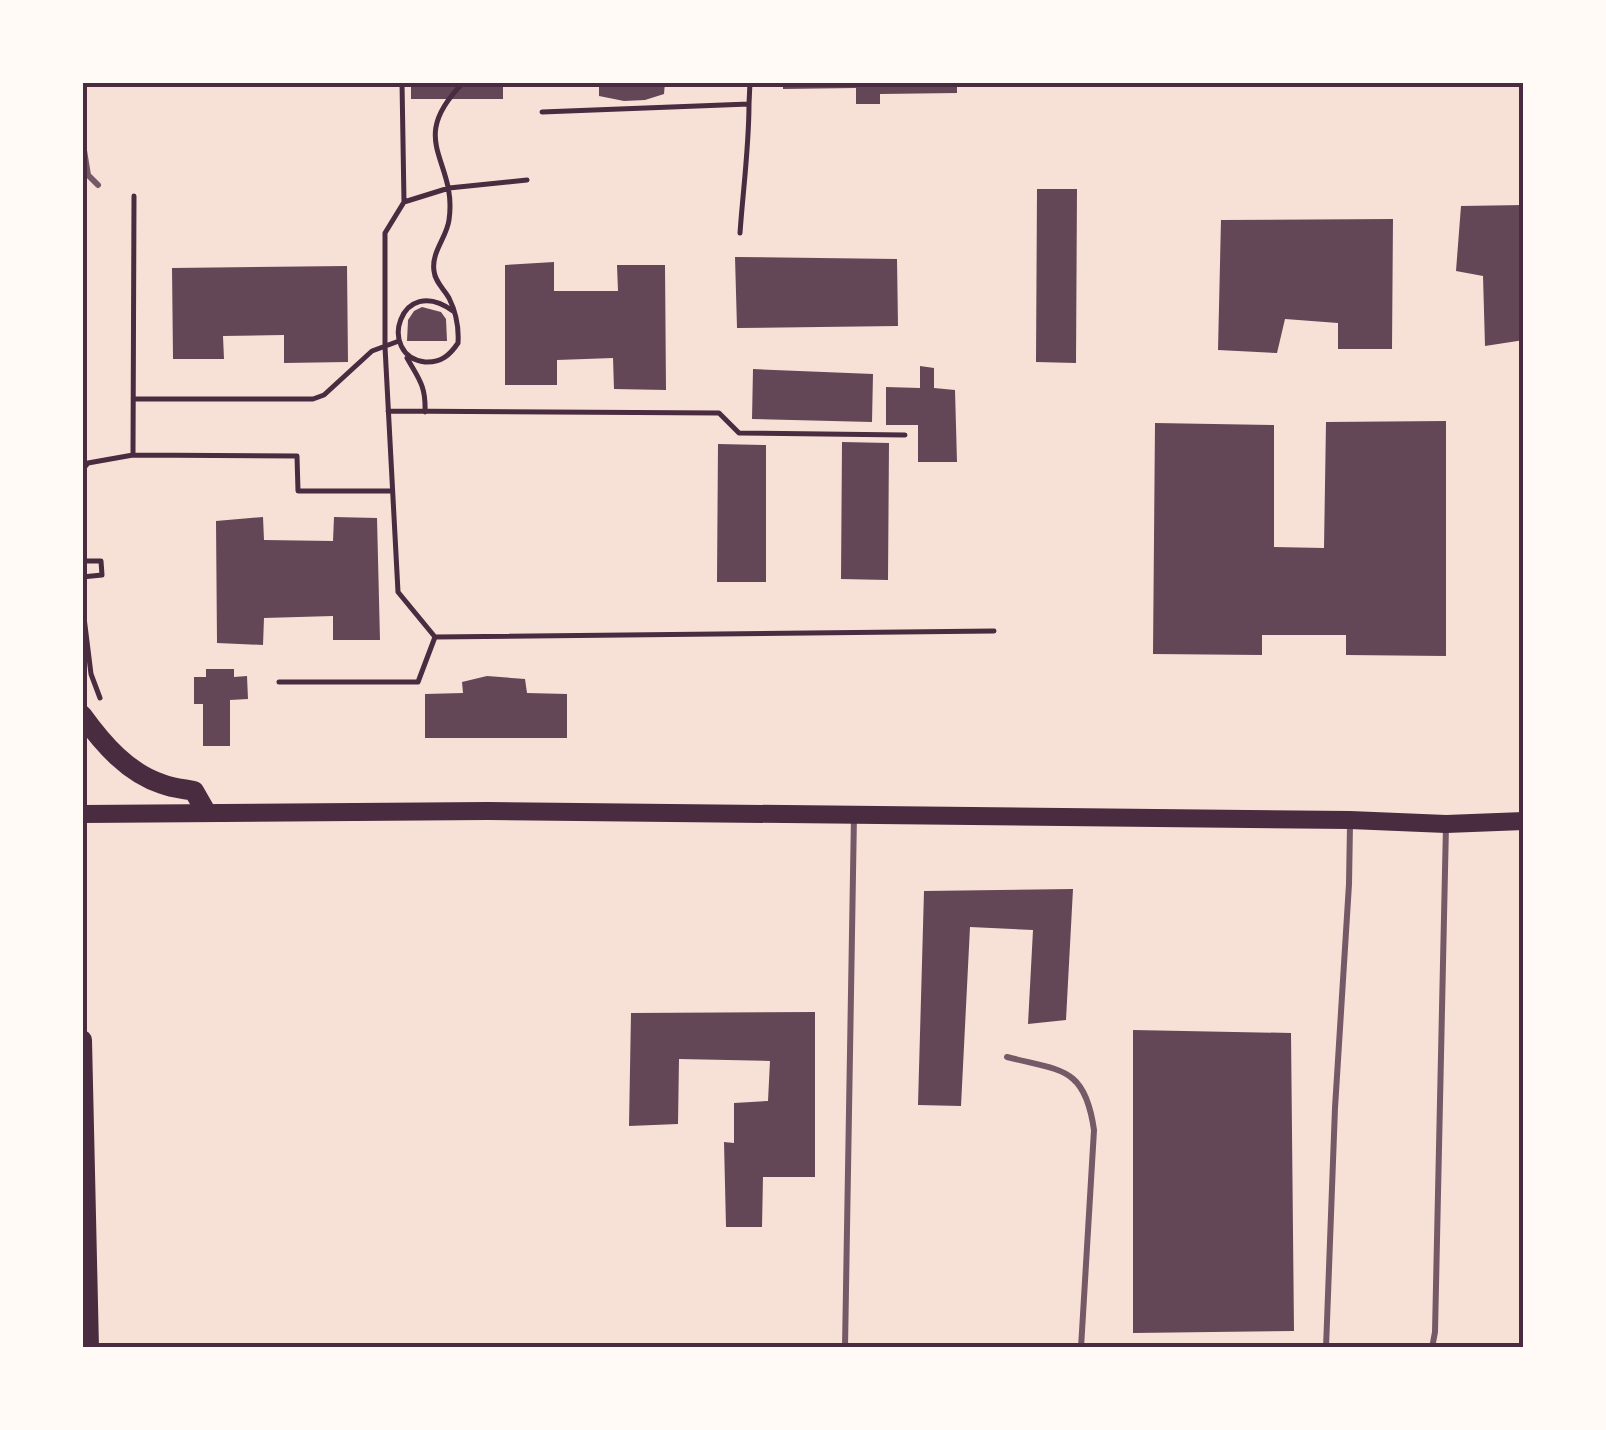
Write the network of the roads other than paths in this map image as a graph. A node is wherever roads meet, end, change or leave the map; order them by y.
1 (82, 138) edge
2 (98, 185) dead end
3 (82, 715) edge
4 (206, 812) junction
5 (82, 814) edge
6 (854, 814) junction
7 (1350, 820) junction
8 (1524, 820) edge
9 (1446, 824) junction
10 (82, 1040) edge
11 (1008, 1058) dead end
12 (89, 1348) edge
13 (844, 1348) edge
14 (1081, 1348) edge
15 (1326, 1348) edge
16 (1432, 1348) edge

1 - 2 lane
3 - 4 main road
4 - 5 main road
4 - 6 main road
6 - 7 main road
6 - 13 lane
7 - 9 main road
7 - 15 lane
8 - 9 main road
9 - 16 lane
10 - 12 main road
11 - 14 lane

